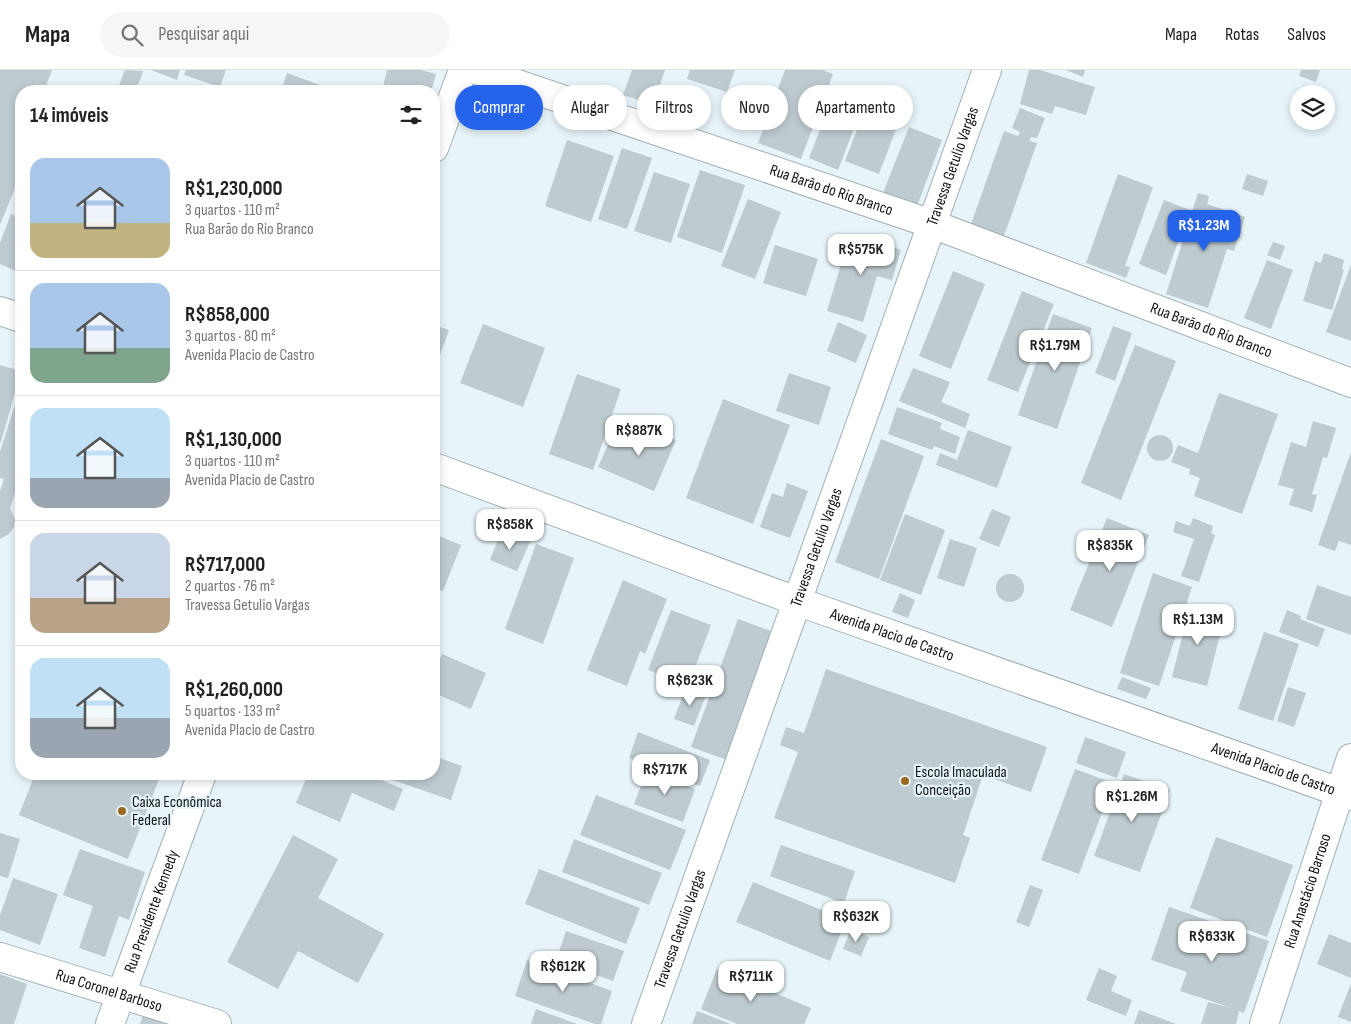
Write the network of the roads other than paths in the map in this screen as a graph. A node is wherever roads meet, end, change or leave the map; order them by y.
1 (463, 70) edge
2 (476, 70) edge
3 (987, 70) edge
4 (440, 132) edge
5 (932, 224) junction
6 (0, 311) edge
7 (15, 316) edge
8 (1351, 382) edge
9 (440, 469) edge
10 (798, 602) junction
11 (1351, 758) edge
12 (200, 780) edge
13 (1345, 794) edge
14 (0, 957) edge
15 (120, 993) junction
16 (110, 1024) edge
17 (217, 1024) edge
18 (646, 1024) edge
19 (1264, 1024) edge

1 - 4 street
2 - 5 street, Rua Barão do Rio Branco
3 - 5 street, Travessa Getulio Vargas
5 - 8 street, Rua Barão do Rio Branco
5 - 10 street, Travessa Getulio Vargas
6 - 7 street
9 - 10 street, Avenida Placio de Castro
10 - 13 street, Avenida Placio de Castro
10 - 18 street, Travessa Getulio Vargas
11 - 13 street, Rua Anastácio Barroso
12 - 15 street, Rua Presidente Kennedy
13 - 19 street, Rua Anastácio Barroso
14 - 15 street, Rua Coronel Barboso
15 - 16 street, Rua Presidente Kennedy
15 - 17 street, Rua Coronel Barboso

